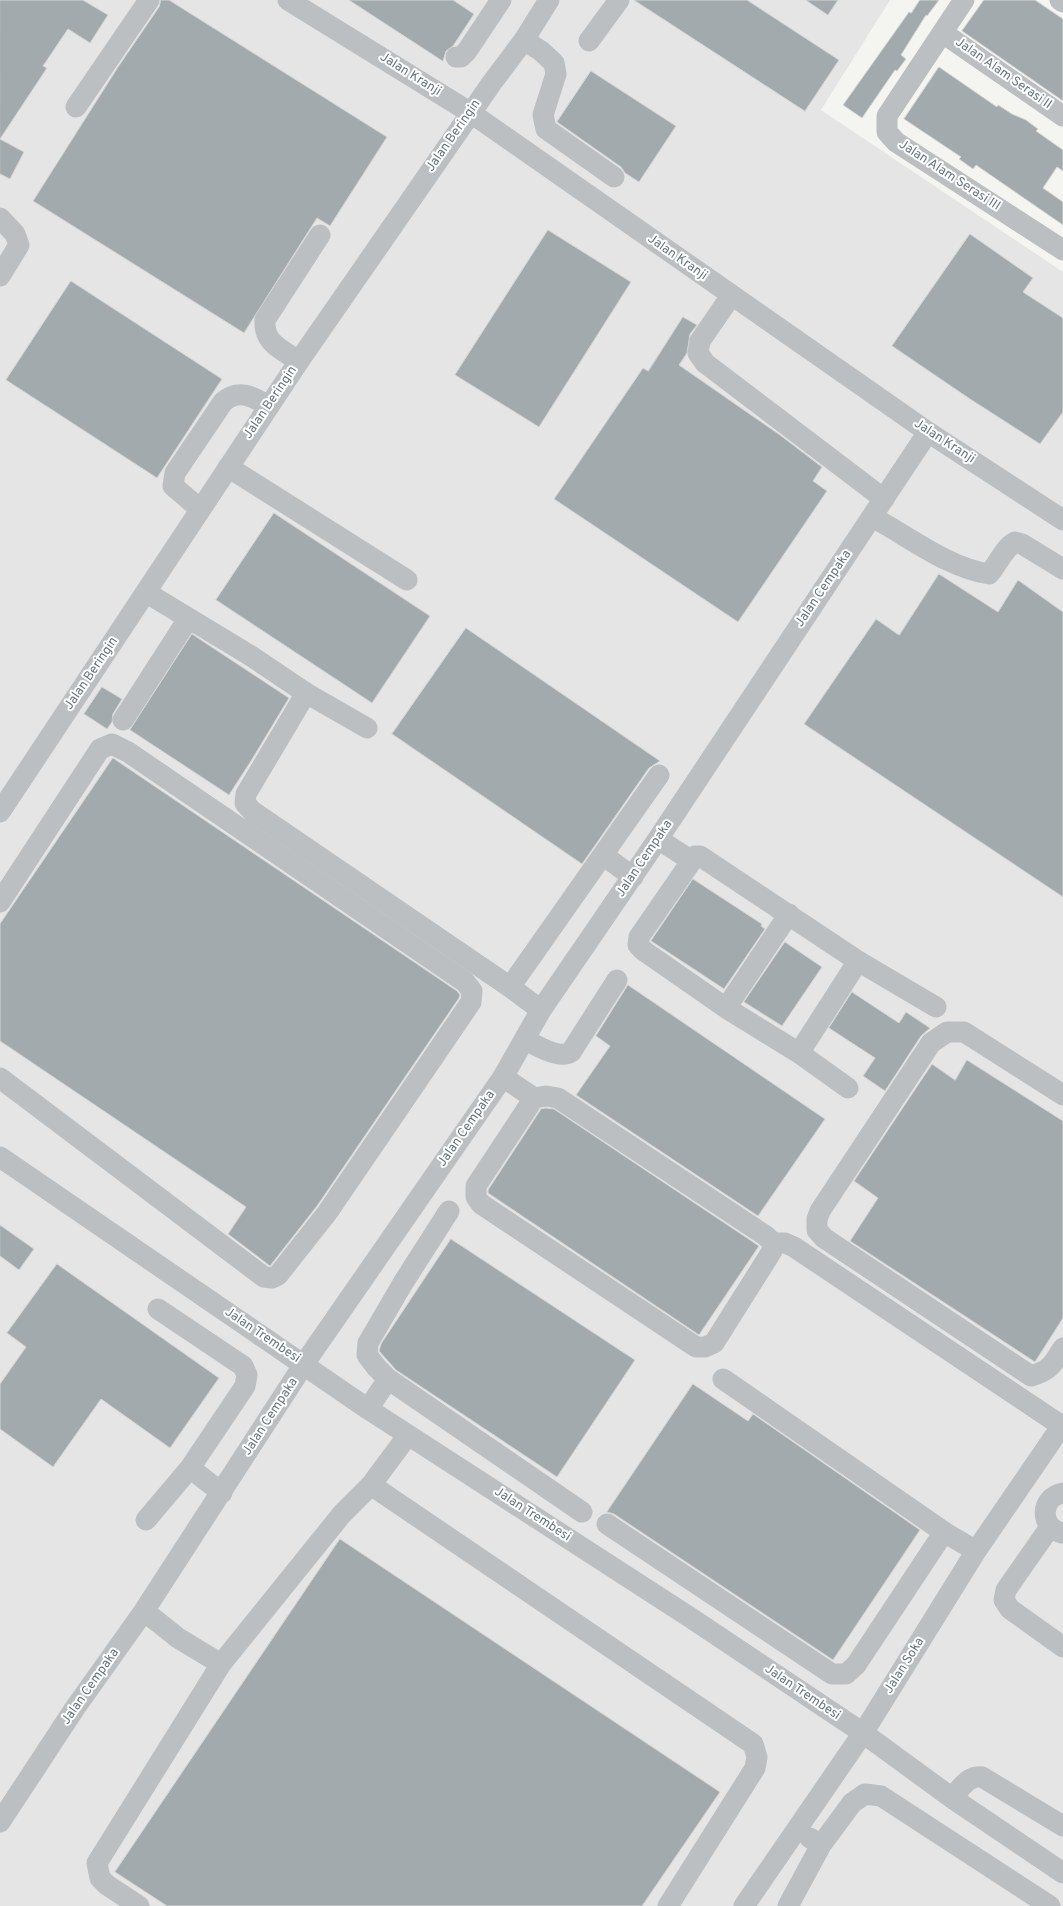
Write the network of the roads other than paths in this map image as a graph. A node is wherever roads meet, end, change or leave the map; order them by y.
1 (149, 0) edge
2 (288, 0) edge
3 (501, 0) edge
4 (549, 0) edge
5 (618, 0) edge
6 (964, 0) edge
7 (1060, 0) edge
8 (1063, 2) edge
9 (943, 33) junction
10 (524, 40) junction
11 (589, 41) dead end
12 (456, 57) dead end
13 (76, 107) dead end
14 (471, 112) junction
15 (1063, 116) edge
16 (614, 177) dead end
17 (0, 218) edge
18 (320, 235) dead end
19 (1063, 250) edge
20 (0, 276) edge
21 (731, 296) junction
22 (299, 361) junction
23 (269, 406) junction
24 (928, 432) junction
25 (228, 467) junction
26 (884, 499) junction
27 (200, 509) junction
28 (872, 517) junction
29 (1063, 520) edge
30 (1063, 569) edge
31 (407, 580) dead end
32 (147, 592) junction
33 (188, 619) junction
34 (306, 693) junction
35 (123, 720) dead end
36 (367, 728) dead end
37 (659, 775) dead end
38 (0, 812) edge
39 (658, 839) junction
40 (603, 855) junction
41 (692, 861) junction
42 (632, 877) junction
43 (0, 902) edge
44 (789, 914) junction
45 (858, 961) junction
46 (617, 980) dead end
47 (510, 987) junction
48 (936, 1007) dead end
49 (726, 1008) junction
50 (541, 1010) junction
51 (525, 1040) junction
52 (799, 1053) junction
53 (503, 1077) junction
54 (0, 1078) edge
55 (848, 1088) dead end
56 (1063, 1095) edge
57 (534, 1098) junction
58 (0, 1157) edge
59 (449, 1211) dead end
60 (773, 1243) junction
61 (374, 1263) junction
62 (402, 1283) junction
63 (158, 1309) dead end
64 (1063, 1348) edge
65 (304, 1364) junction
66 (388, 1379) junction
67 (723, 1379) dead end
68 (368, 1409) junction
69 (1062, 1425) edge
70 (408, 1435) junction
71 (190, 1468) junction
72 (371, 1485) junction
73 (222, 1493) junction
74 (1063, 1493) edge
75 (582, 1512) dead end
76 (146, 1520) dead end
77 (607, 1524) dead end
78 (1056, 1530) edge
79 (944, 1532) junction
80 (976, 1551) junction
81 (144, 1611) junction
82 (1063, 1647) edge
83 (220, 1664) junction
84 (863, 1733) junction
85 (952, 1798) junction
86 (0, 1822) edge
87 (1063, 1826) edge
88 (795, 1831) junction
89 (821, 1845) junction
90 (1063, 1873) edge
91 (139, 1906) edge
92 (668, 1906) edge
93 (744, 1906) edge
94 (788, 1906) edge
95 (1050, 1906) edge

1 - 13 street
2 - 14 street, Jalan Kranji
3 - 12 street
4 - 10 street, Jalan Beringin
5 - 11 street
6 - 9 street, Jalan Alam Serasi III
7 - 8 street
9 - 15 street, Jalan Alam Serasi II
9 - 19 street, Jalan Alam Serasi III
10 - 14 street, Jalan Beringin
10 - 16 street
14 - 21 street, Jalan Kranji
14 - 22 street, Jalan Beringin
17 - 20 street
18 - 22 street
21 - 24 street, Jalan Kranji
21 - 26 street
22 - 23 street, Jalan Beringin
23 - 25 street, Jalan Beringin
23 - 27 street
24 - 26 street, Jalan Cempaka
24 - 29 street, Jalan Kranji
25 - 27 street, Jalan Beringin
25 - 31 street
26 - 28 street, Jalan Cempaka
27 - 32 street, Jalan Beringin
28 - 30 street
28 - 39 street, Jalan Cempaka
32 - 33 street
32 - 38 street, Jalan Beringin
33 - 34 street
33 - 35 street
34 - 36 street
34 - 47 street
37 - 40 street
39 - 41 street
39 - 42 street, Jalan Cempaka
40 - 42 street
40 - 47 street
41 - 44 street
41 - 49 street
42 - 50 street, Jalan Cempaka
43 - 54 street
44 - 45 street
44 - 49 street
45 - 48 street
45 - 52 street
46 - 51 street
47 - 50 street
49 - 52 street
50 - 51 street, Jalan Cempaka
51 - 53 street, Jalan Cempaka
52 - 55 street
53 - 57 street
53 - 61 street, Jalan Cempaka
56 - 64 street
57 - 60 street
57 - 60 street
58 - 65 street, Jalan Trembesi
59 - 62 street
60 - 69 street
61 - 62 street
61 - 65 street, Jalan Cempaka
62 - 66 street
63 - 71 street
65 - 68 street, Jalan Trembesi
65 - 73 street, Jalan Cempaka
66 - 68 street
66 - 75 street
67 - 79 street
68 - 70 street, Jalan Trembesi
69 - 80 street, Jalan Soka
70 - 72 street
70 - 84 street, Jalan Trembesi
71 - 73 street
71 - 76 street
72 - 83 street
72 - 92 street
73 - 81 street, Jalan Cempaka
74 - 78 street
77 - 79 street
78 - 82 street
79 - 80 street
80 - 84 street, Jalan Soka
81 - 83 street
81 - 86 street, Jalan Cempaka
83 - 91 street
84 - 85 street, Jalan Trembesi
84 - 88 street, Jalan Soka
85 - 87 street
85 - 90 street, Jalan Trembesi
88 - 89 street
88 - 93 street, Jalan Soka
89 - 94 street
89 - 95 street

